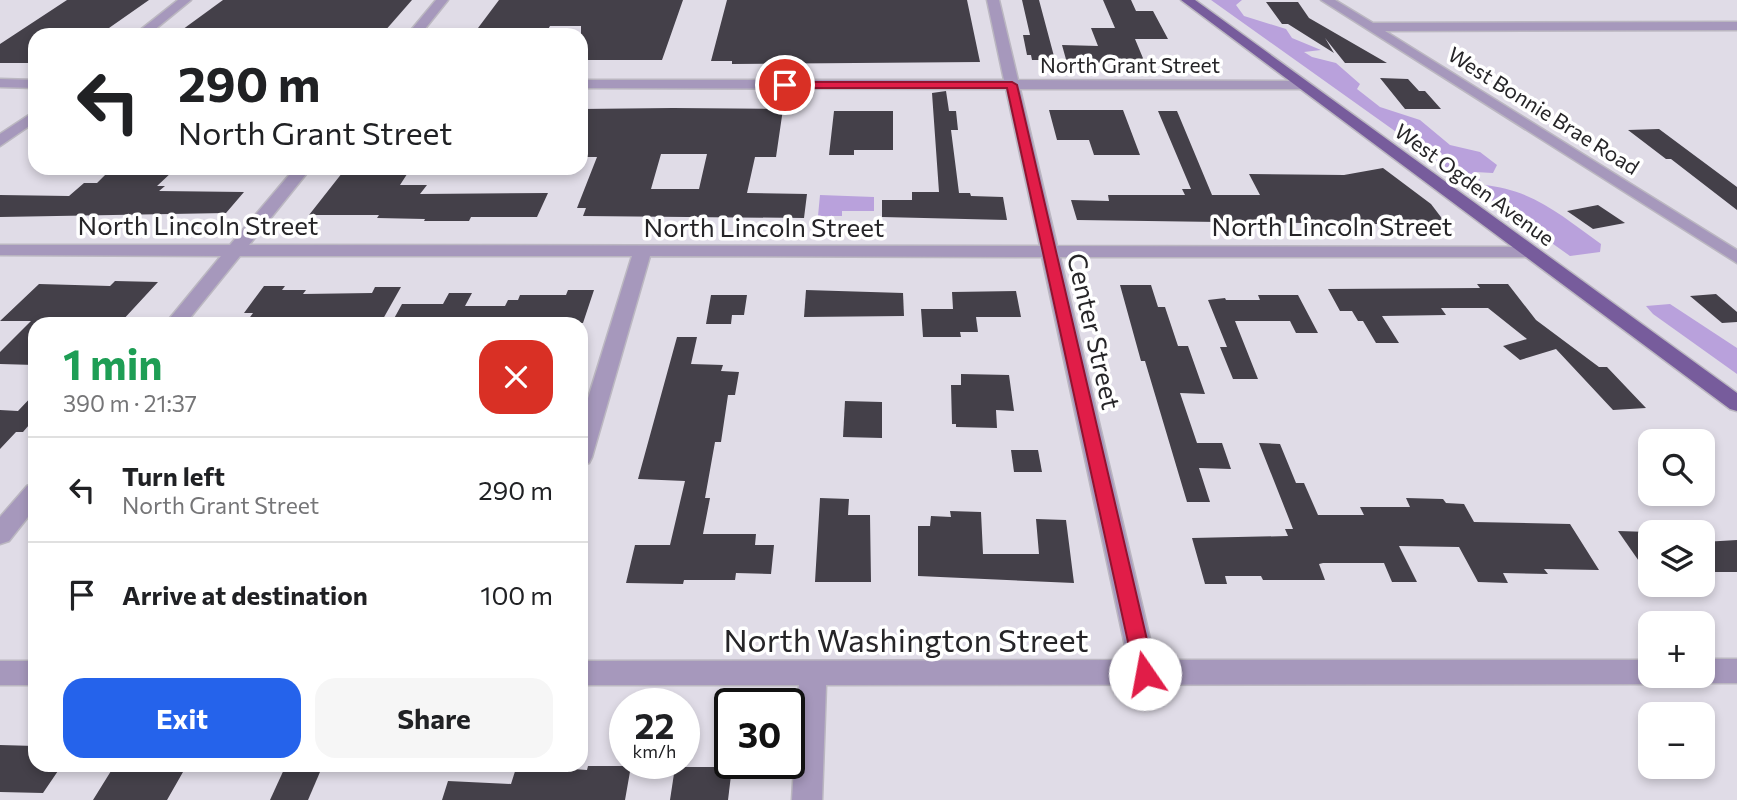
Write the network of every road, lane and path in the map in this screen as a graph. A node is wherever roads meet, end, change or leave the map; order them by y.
1 (185, 0) edge
2 (442, 0) edge
3 (993, 0) edge
4 (1187, 0) edge
5 (1327, 0) edge
6 (1737, 26) edge
7 (1370, 27) junction
8 (148, 28) edge
9 (419, 28) edge
10 (0, 83) edge
11 (28, 83) edge
12 (588, 84) edge
13 (1012, 85) junction
14 (1301, 85) junction
15 (28, 120) edge
16 (0, 141) edge
17 (297, 175) edge
18 (0, 250) edge
19 (234, 250) junction
20 (1050, 251) junction
21 (1529, 252) junction
22 (642, 253) junction
23 (1737, 258) edge
24 (180, 317) edge
25 (1737, 404) edge
26 (588, 434) edge
27 (28, 500) edge
28 (0, 534) edge
29 (1715, 671) edge
30 (1737, 671) edge
31 (1638, 672) edge
32 (0, 673) edge
33 (28, 673) edge
34 (588, 673) edge
35 (813, 674) junction
36 (1145, 674) junction
37 (807, 800) edge

1 - 8 street
2 - 9 street
3 - 13 street, Center Street
4 - 14 main road, West Ogden Avenue
5 - 7 street, West Bonnie Brae Road
6 - 7 street
7 - 23 street, West Bonnie Brae Road
10 - 11 street
12 - 13 street, North Grant Street
13 - 14 street, North Grant Street
13 - 20 street, Center Street
14 - 21 main road, West Ogden Avenue
15 - 16 street
17 - 19 street
18 - 19 street, North Lincoln Street
19 - 22 street, North Lincoln Street
19 - 24 street
20 - 21 street, North Lincoln Street
20 - 22 street, North Lincoln Street
20 - 36 street, Center Street
21 - 25 main road, West Ogden Avenue
22 - 26 street
27 - 28 street
29 - 30 street
31 - 36 street, North Washington Street
32 - 33 street
34 - 35 street, North Washington Street
35 - 36 street, North Washington Street
35 - 37 street

